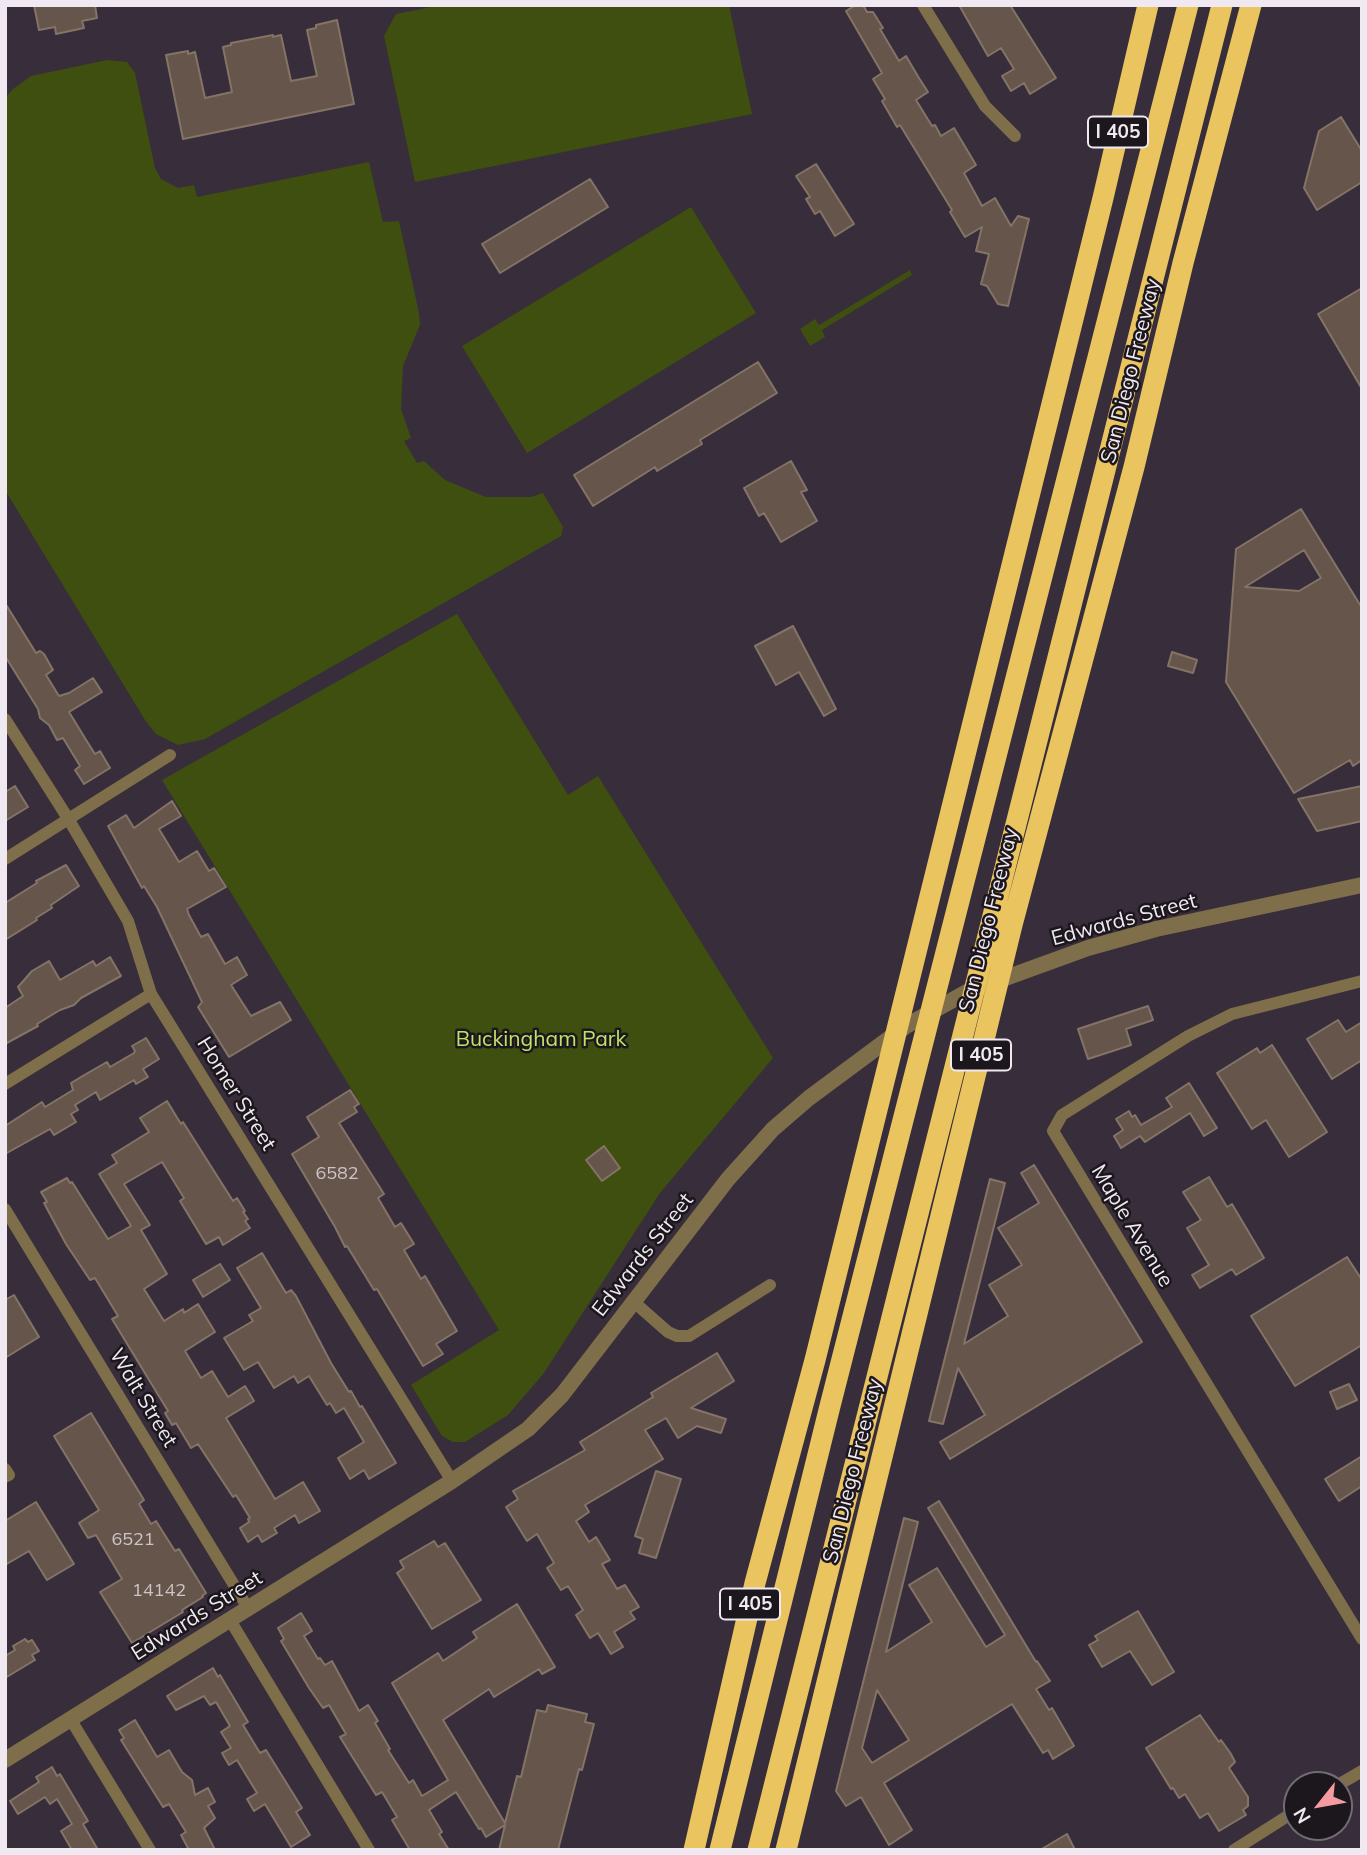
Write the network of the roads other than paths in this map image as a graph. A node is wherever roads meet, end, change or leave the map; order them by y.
1 (923, 5) edge
2 (1148, 5) edge
3 (1188, 5) edge
4 (1222, 5) edge
5 (1250, 9) edge
6 (1015, 136) dead end
7 (5, 719) edge
8 (170, 755) dead end
9 (69, 820) junction
10 (5, 859) edge
11 (1362, 885) edge
12 (1362, 981) edge
13 (151, 994) junction
14 (5, 1084) edge
15 (5, 1209) edge
16 (770, 1285) dead end
17 (634, 1302) junction
18 (452, 1481) junction
19 (248, 1608) junction
20 (230, 1620) junction
21 (1362, 1639) edge
22 (71, 1720) junction
23 (5, 1760) edge
24 (1283, 1819) edge
25 (150, 1850) edge
26 (369, 1850) edge
27 (694, 1850) edge
28 (720, 1850) edge
29 (758, 1850) edge
30 (786, 1850) edge
31 (1234, 1850) edge

1 - 6 street
2 - 27 highway, I 405
3 - 28 highway
4 - 29 highway
5 - 30 highway, San Diego Freeway / I 405
7 - 9 street, Homer Street
8 - 9 street
9 - 10 street
9 - 13 street, Homer Street
11 - 17 street, Edwards Street
12 - 21 street, Maple Avenue
13 - 14 street
13 - 18 street, Homer Street
15 - 19 street, Walt Street
16 - 17 street
17 - 18 street, Edwards Street
18 - 19 street, Edwards Street
19 - 20 street, Edwards Street
20 - 22 street, Edwards Street
20 - 26 street
22 - 23 street, Edwards Street
22 - 25 street
24 - 31 street

